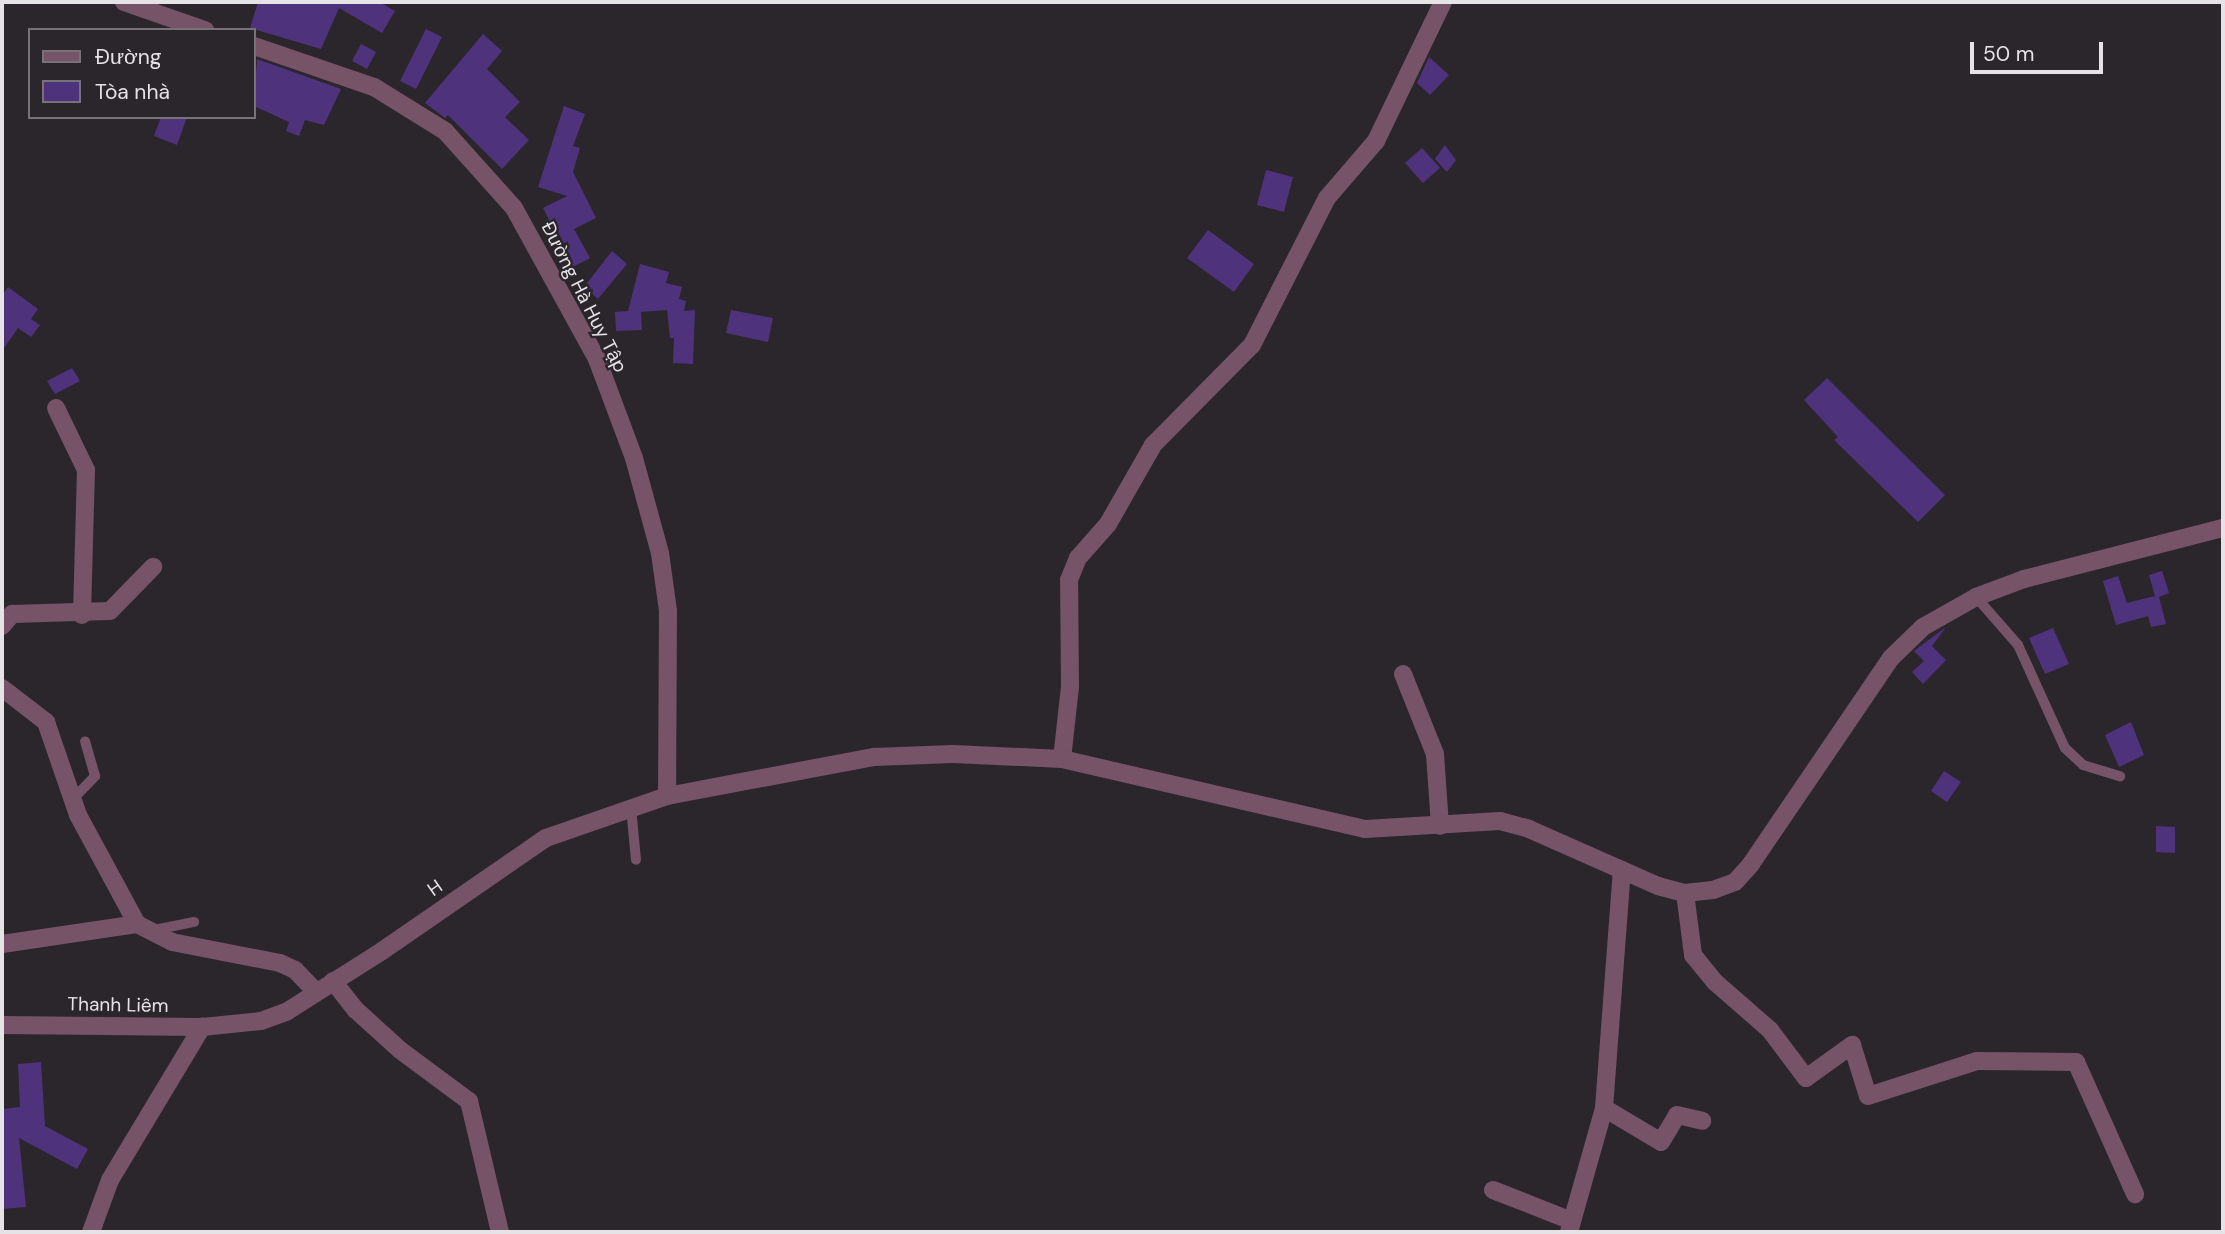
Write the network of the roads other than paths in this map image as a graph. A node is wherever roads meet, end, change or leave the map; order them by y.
1 (124, 2) edge
2 (1443, 2) edge
3 (199, 28) edge
4 (256, 47) edge
5 (56, 408) dead end
6 (2223, 528) edge
7 (153, 567) dead end
8 (1976, 597) junction
9 (82, 615) junction
10 (2, 626) edge
11 (1403, 674) dead end
12 (2, 688) edge
13 (85, 741) dead end
14 (1062, 759) junction
15 (2120, 776) dead end
16 (667, 796) junction
17 (73, 799) junction
18 (631, 807) junction
19 (1440, 827) junction
20 (636, 859) dead end
21 (1622, 870) junction
22 (1685, 893) junction
23 (194, 922) dead end
24 (142, 928) junction
25 (2, 944) edge
26 (333, 981) junction
27 (316, 992) junction
28 (2, 1025) edge
29 (234, 1025) joint
30 (202, 1027) junction
31 (1604, 1108) junction
32 (1702, 1121) dead end
33 (1493, 1190) dead end
34 (2136, 1194) dead end
35 (1570, 1226) edge
36 (91, 1232) edge
37 (500, 1232) edge

1 - 3 street
2 - 14 street
4 - 16 street, Đường Hà Huy Tập
5 - 9 street
6 - 8 street
7 - 9 street
8 - 15 lane
8 - 22 street
9 - 10 street
11 - 19 street
12 - 17 street
13 - 17 lane
14 - 16 street, H
14 - 19 street, H
16 - 18 street, H
17 - 24 street
18 - 20 lane
18 - 26 street, H
19 - 21 street, H
21 - 22 street, H
21 - 31 street
22 - 34 street
23 - 24 lane
24 - 25 street
24 - 27 street
26 - 27 street, H
26 - 37 street
27 - 29 street, H
28 - 30 street, Thanh Liêm
29 - 30 street, Thanh Liêm
30 - 36 street
31 - 32 street
31 - 35 street
33 - 35 street

